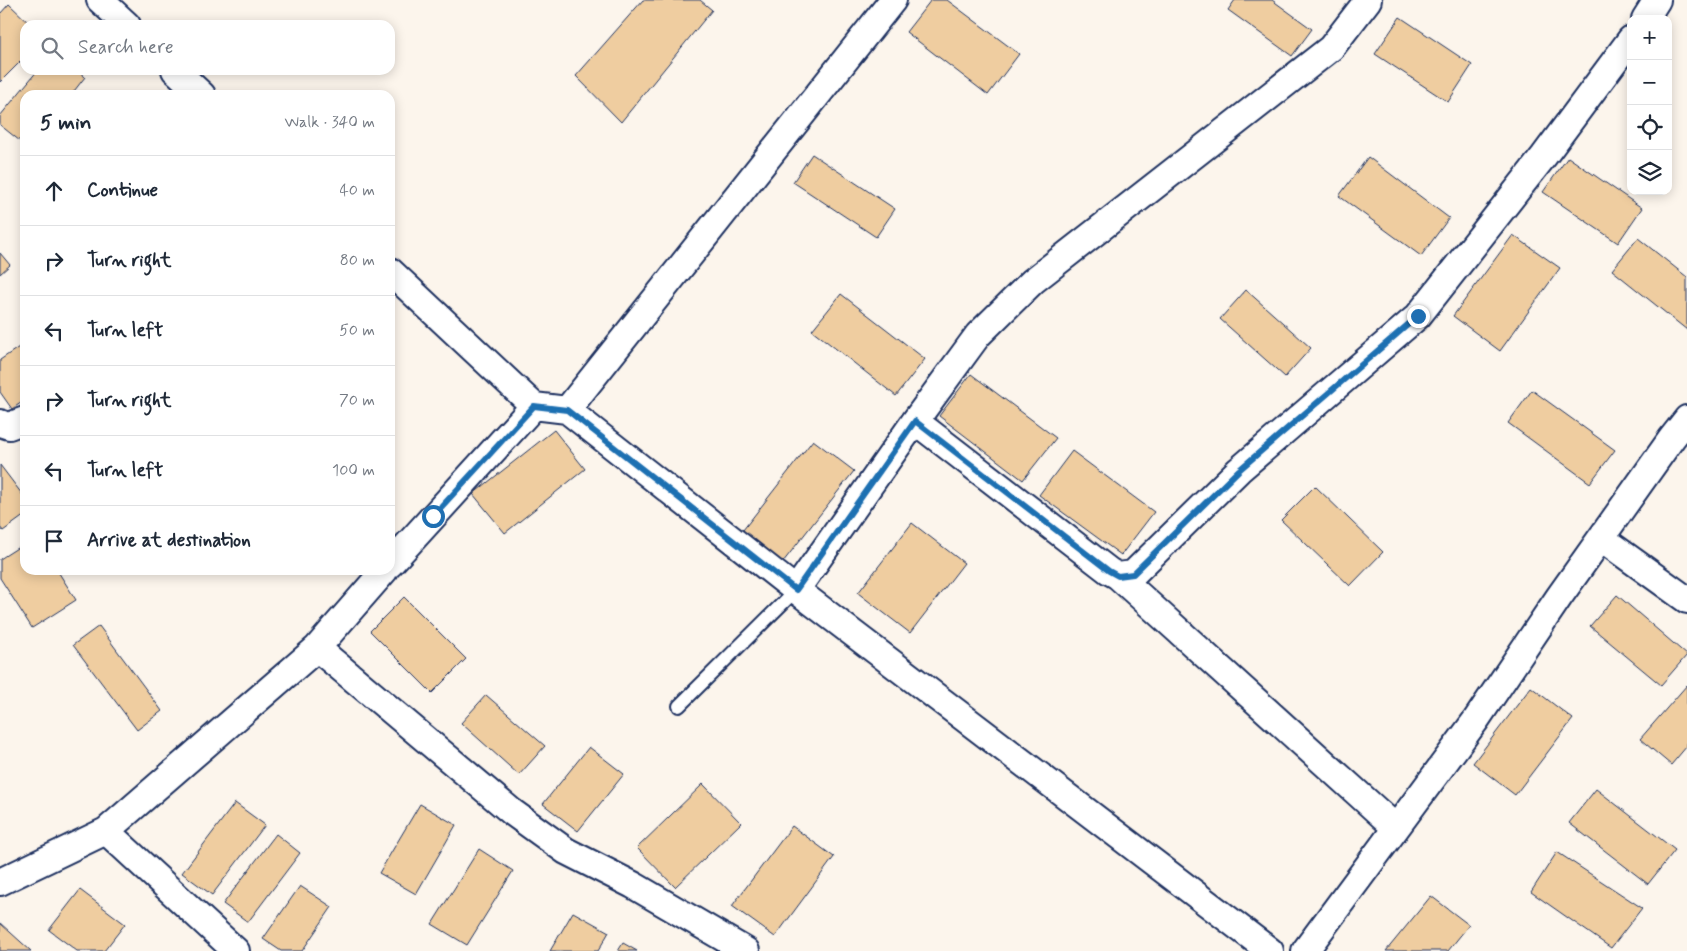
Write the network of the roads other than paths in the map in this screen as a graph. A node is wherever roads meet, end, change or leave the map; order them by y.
1 (100, 0) edge
2 (893, 0) edge
3 (1368, 0) edge
4 (1657, 0) edge
5 (1648, 15) edge
6 (122, 20) edge
7 (1627, 44) edge
8 (180, 75) edge
9 (197, 90) edge
10 (395, 275) edge
11 (534, 406) junction
12 (567, 410) junction
13 (1687, 420) edge
14 (915, 421) junction
15 (20, 422) edge
16 (0, 423) edge
17 (1601, 538) junction
18 (395, 559) edge
19 (381, 575) edge
20 (1118, 576) junction
21 (796, 590) junction
22 (1687, 600) edge
23 (317, 648) junction
24 (679, 706) dead end
25 (1396, 828) junction
26 (106, 831) junction
27 (0, 882) edge
28 (236, 951) edge
29 (746, 951) edge
30 (1270, 951) edge
31 (1305, 951) edge

1 - 6 street
2 - 12 street
3 - 14 street
4 - 5 street
7 - 20 street
8 - 9 street
10 - 11 street
11 - 12 street
11 - 18 street
12 - 21 street
13 - 17 street
14 - 20 street
14 - 21 street
15 - 16 street
17 - 22 street
17 - 25 street
19 - 23 street
20 - 25 street
21 - 24 lane
21 - 30 street
23 - 26 street
23 - 29 street
25 - 31 street
26 - 27 street
26 - 28 street

